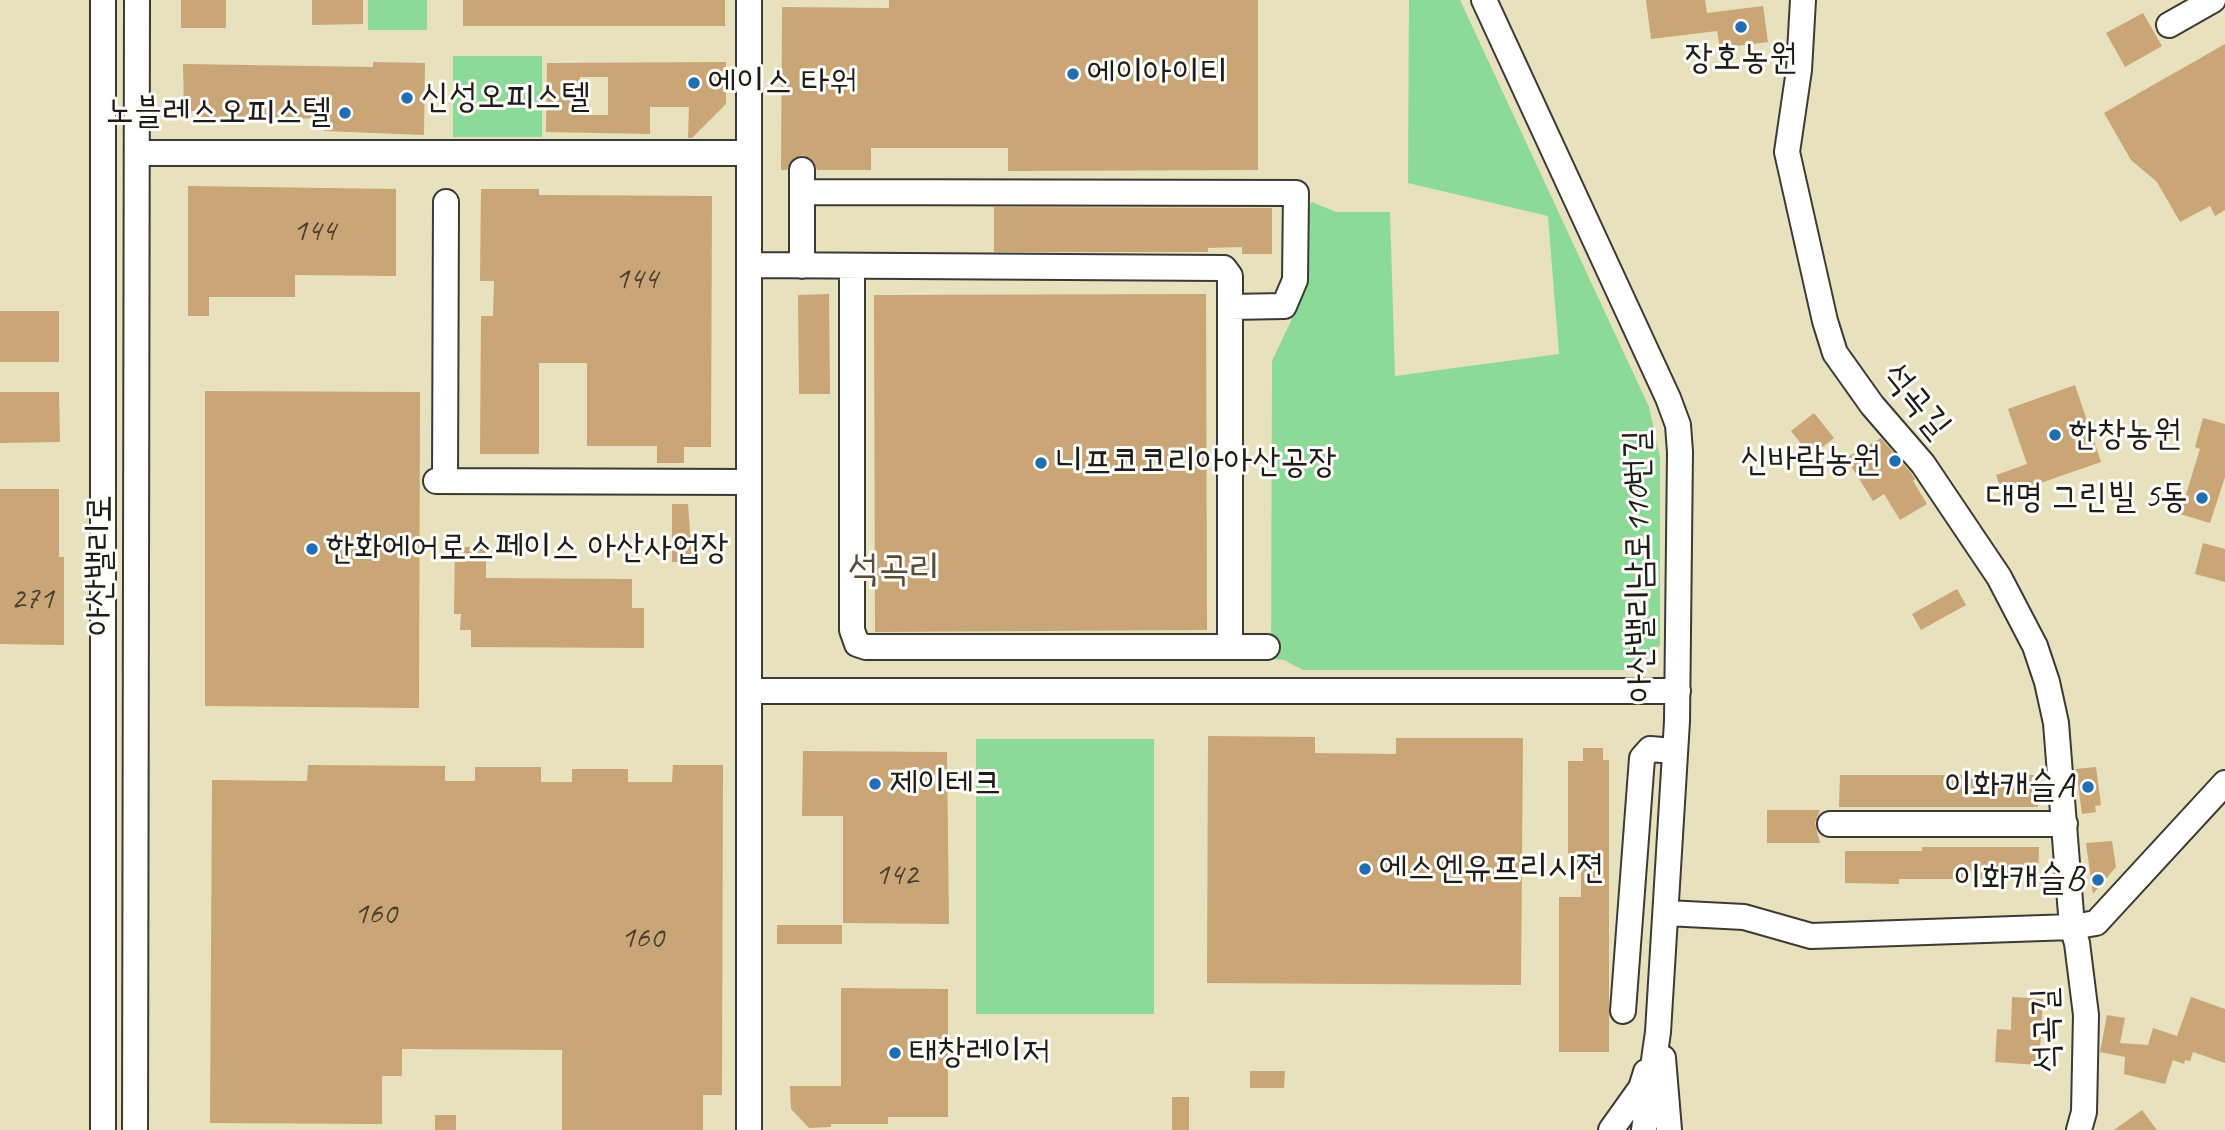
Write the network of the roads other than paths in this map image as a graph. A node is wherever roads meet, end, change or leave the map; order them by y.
1 (103, 0) edge
2 (137, 0) edge
3 (749, 0) edge
4 (1483, 0) edge
5 (1803, 0) edge
6 (2213, 0) edge
7 (2169, 25) dead end
8 (137, 153) junction
9 (749, 153) junction
10 (446, 202) dead end
11 (749, 265) junction
12 (802, 265) junction
13 (852, 265) junction
14 (1230, 307) junction
15 (749, 482) junction
16 (1230, 647) junction
17 (1267, 647) dead end
18 (749, 691) junction
19 (1678, 691) junction
20 (1662, 750) dead end
21 (2225, 783) edge
22 (1830, 824) dead end
23 (2065, 824) junction
24 (1667, 913) junction
25 (2071, 927) junction
26 (1623, 1011) dead end
27 (1658, 1032) junction
28 (103, 1130) edge
29 (135, 1130) edge
30 (749, 1130) edge
31 (1611, 1130) edge
32 (1644, 1130) edge
33 (1668, 1130) edge
34 (2079, 1130) edge

1 - 28 street, 아산밸리로
2 - 8 street, 아산밸리로
3 - 9 street
4 - 19 street, 아산밸리남로110번길
5 - 23 street, 석곡길
6 - 7 street
8 - 9 street
8 - 29 street, 아산밸리로
9 - 11 street
10 - 15 street
11 - 12 street
11 - 15 street
12 - 13 street
12 - 14 street
13 - 14 street
13 - 16 street
14 - 16 street
15 - 18 street
16 - 17 street
18 - 19 street
18 - 30 street
19 - 24 street, 아산밸리남로110번길
20 - 26 street
21 - 25 street
22 - 23 street
23 - 25 street, 석곡길
24 - 25 street
24 - 27 street, 아산밸리남로110번길
25 - 34 street, 석곡길
27 - 31 street
27 - 32 street, 아산밸리남로110번길
27 - 33 street

